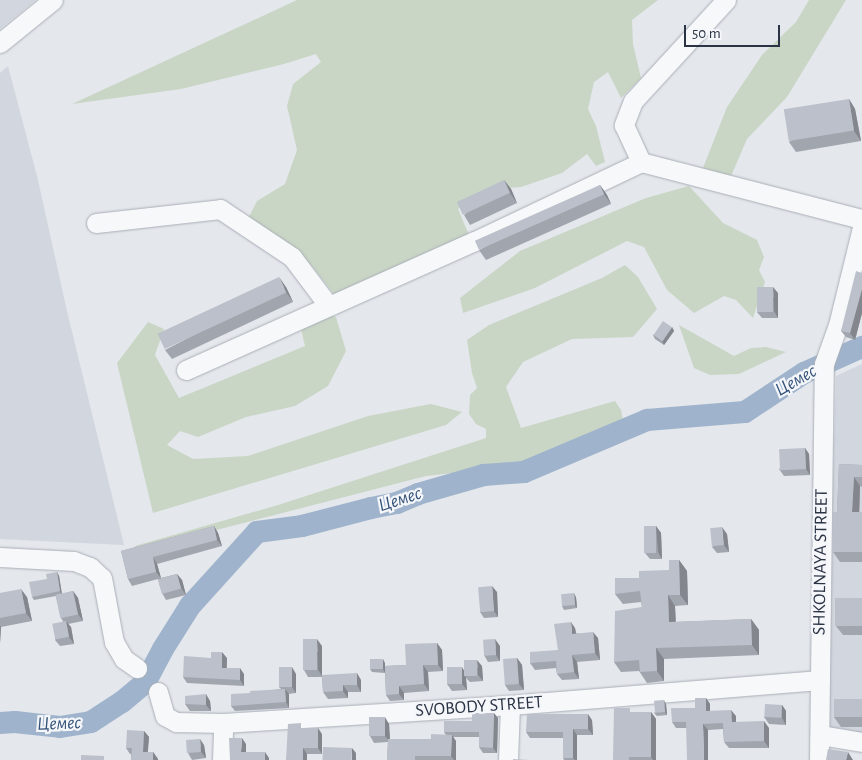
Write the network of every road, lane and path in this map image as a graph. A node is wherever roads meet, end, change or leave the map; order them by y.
1 (53, 0) edge
2 (726, 0) edge
3 (0, 43) edge
4 (640, 162) junction
5 (862, 219) edge
6 (96, 223) dead end
7 (862, 227) edge
8 (856, 268) edge
9 (328, 305) junction
10 (186, 370) dead end
11 (0, 557) edge
12 (137, 668) dead end
13 (820, 680) junction
14 (158, 692) dead end
15 (510, 705) junction
16 (223, 723) junction
17 (820, 735) junction
18 (862, 742) edge
19 (222, 760) edge
20 (508, 760) edge
21 (819, 760) edge

1 - 3 street
2 - 4 street
4 - 5 street
4 - 9 street
6 - 9 street
7 - 8 street, SHKOLNAYA STREET
8 - 13 street, SHKOLNAYA STREET
9 - 10 street
11 - 12 street
13 - 15 street, SVOBODY STREET
13 - 17 street, SHKOLNAYA STREET
14 - 16 street, SVOBODY STREET
15 - 16 street, SVOBODY STREET
15 - 20 street
16 - 19 street
17 - 18 street
17 - 21 street, SHKOLNAYA STREET

